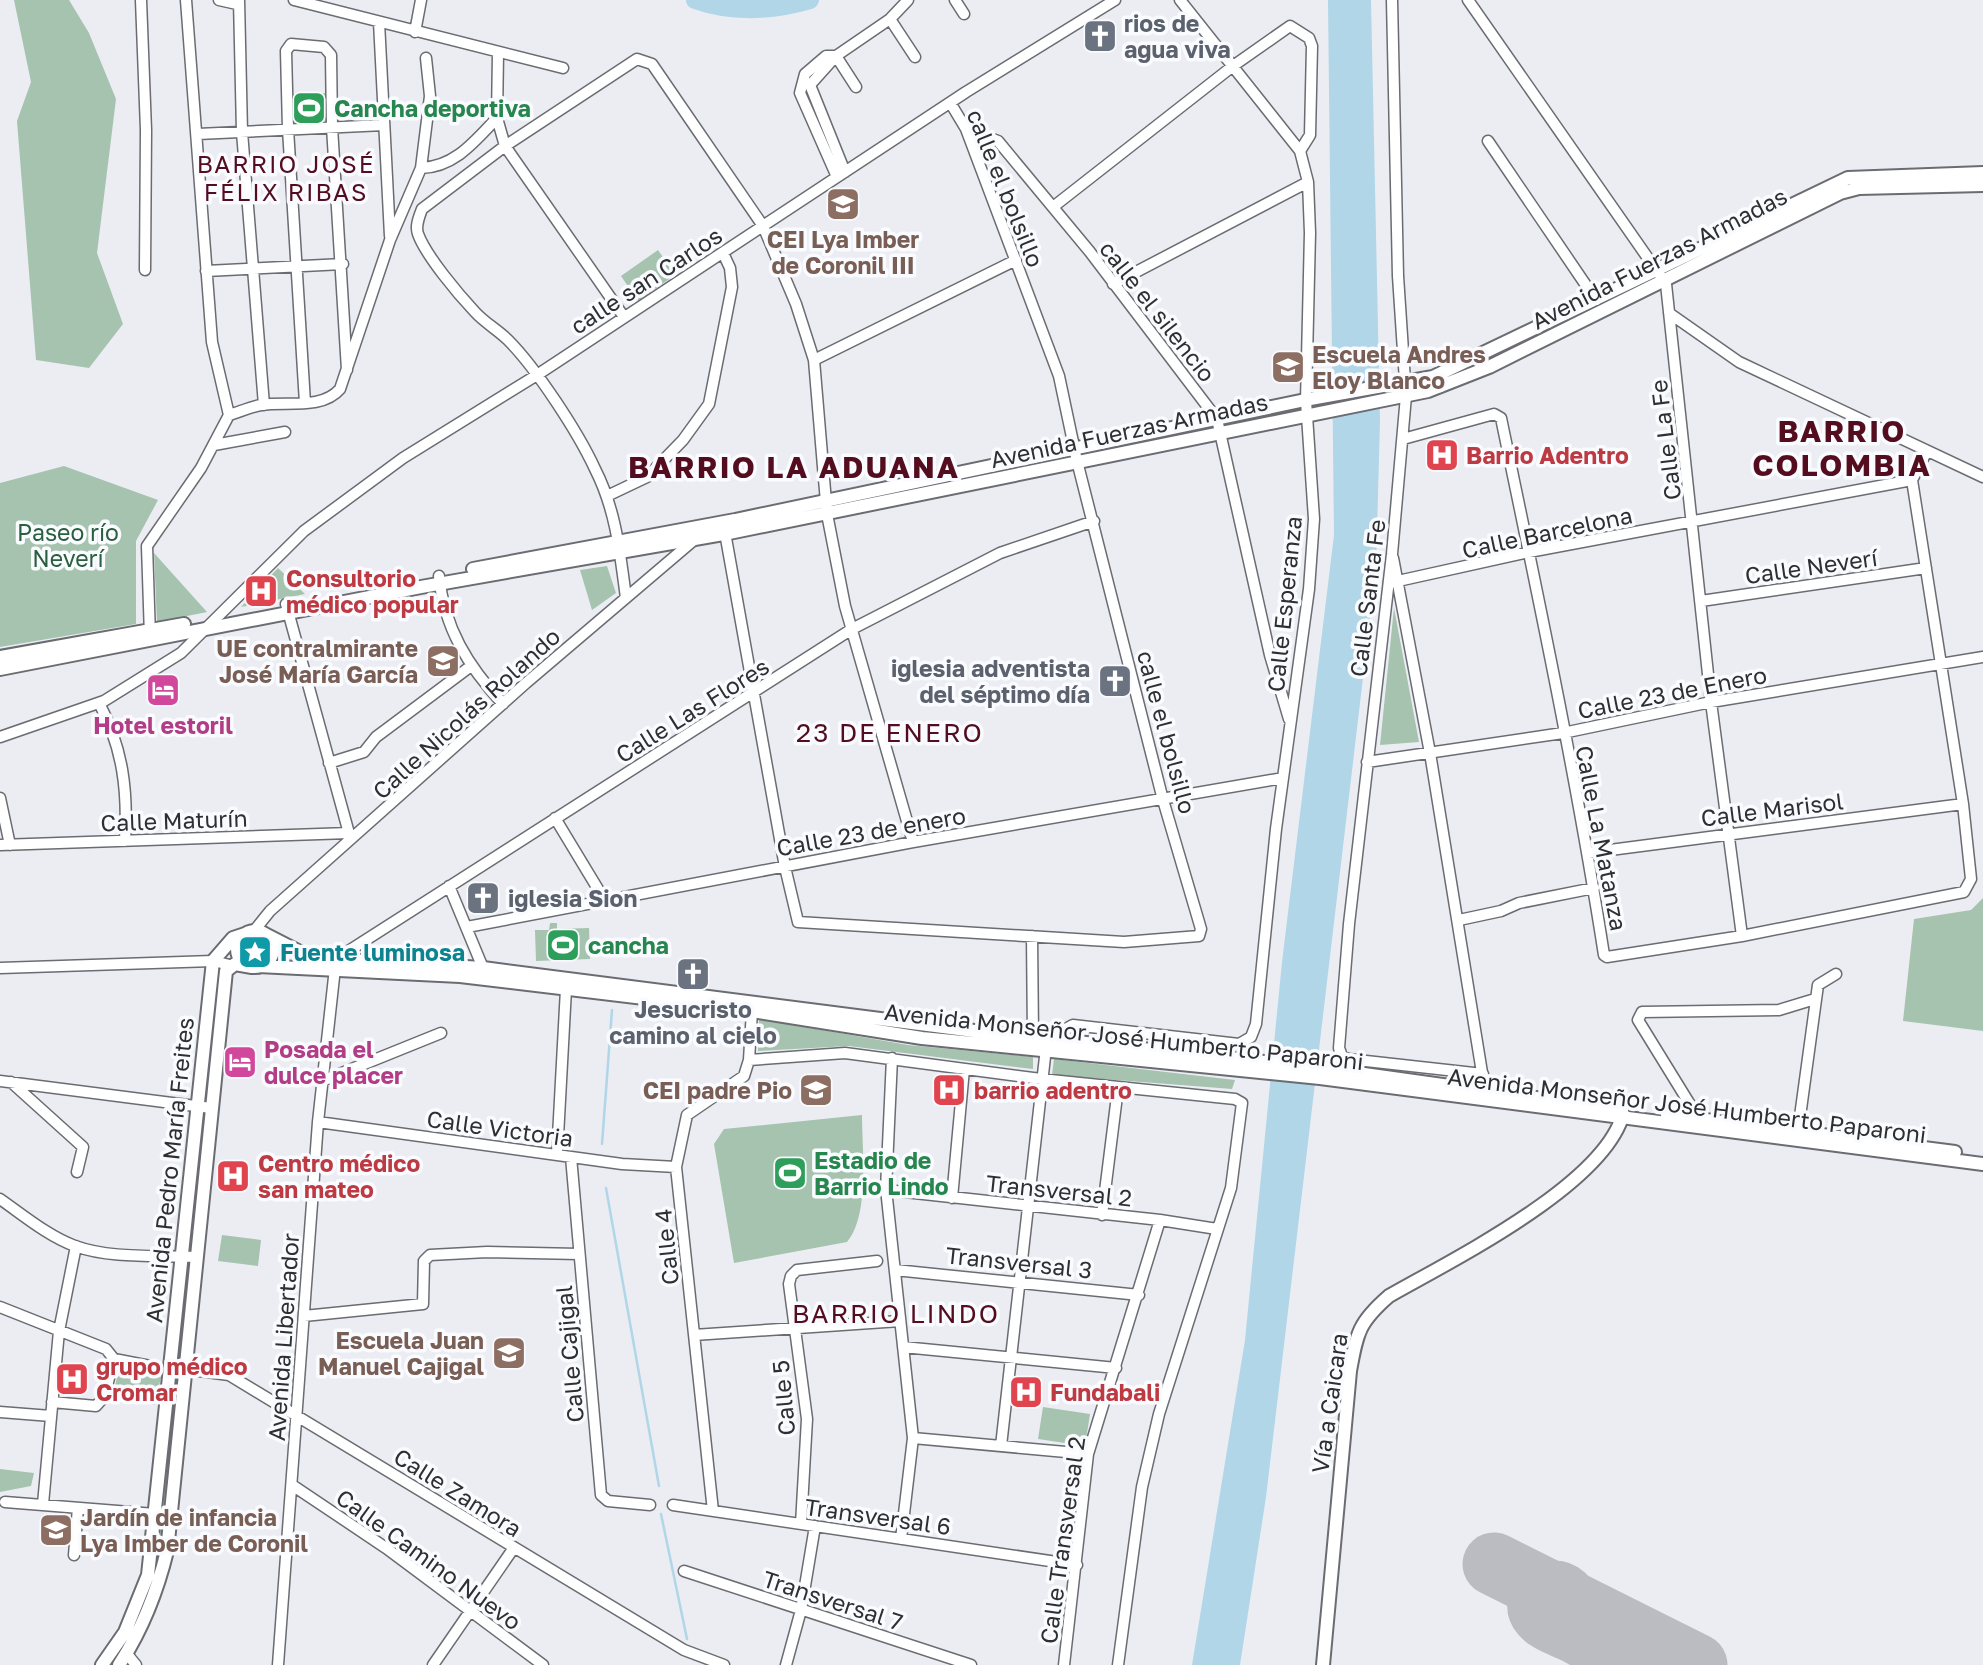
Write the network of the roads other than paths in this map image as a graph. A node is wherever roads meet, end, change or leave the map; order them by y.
1 (141, 0) edge
2 (186, 0) edge
3 (219, 0) edge
4 (295, 0) edge
5 (421, 0) edge
6 (908, 0) edge
7 (955, 0) edge
8 (1115, 0) edge
9 (1180, 0) edge
10 (1392, 0) edge
11 (1468, 0) edge
12 (238, 2) edge
13 (332, 5) edge
14 (964, 14) dead end
15 (890, 19) junction
16 (379, 22) junction
17 (415, 32) junction
18 (498, 53) junction
19 (836, 56) junction
20 (915, 57) dead end
21 (426, 58) dead end
22 (1233, 66) junction
23 (564, 68) dead end
24 (856, 87) dead end
25 (951, 104) junction
26 (497, 118) junction
27 (384, 125) junction
28 (332, 127) junction
29 (966, 129) junction
30 (288, 130) junction
31 (242, 132) junction
32 (198, 134) junction
33 (1488, 141) dead end
34 (505, 146) junction
35 (1300, 151) junction
36 (421, 168) junction
37 (1983, 173) edge
38 (841, 175) junction
39 (1308, 182) junction
40 (1983, 186) edge
41 (1053, 207) junction
42 (763, 226) junction
43 (390, 240) junction
44 (723, 253) junction
45 (1016, 260) junction
46 (342, 264) junction
47 (296, 265) junction
48 (253, 267) junction
49 (145, 270) dead end
50 (206, 271) junction
51 (1660, 275) junction
52 (1113, 284) junction
53 (1596, 300) junction
54 (1669, 313) junction
55 (624, 317) junction
56 (814, 360) junction
57 (347, 370) junction
58 (537, 375) junction
59 (1402, 391) junction
60 (1308, 400) junction
61 (305, 403) junction
62 (264, 405) junction
63 (1310, 414) junction
64 (229, 415) junction
65 (1217, 419) junction
66 (285, 432) dead end
67 (1223, 432) junction
68 (1403, 439) junction
69 (214, 445) junction
70 (1927, 451) junction
71 (1076, 455) junction
72 (1983, 477) edge
73 (1912, 481) junction
74 (607, 496) junction
75 (827, 507) junction
76 (1094, 521) junction
77 (1694, 522) junction
78 (704, 525) junction
79 (724, 528) junction
80 (695, 538) junction
81 (619, 546) junction
82 (1529, 552) junction
83 (1392, 554) junction
84 (1926, 569) junction
85 (440, 580) junction
86 (1398, 581) junction
87 (626, 598) junction
88 (1701, 601) junction
89 (286, 608) junction
90 (218, 617) junction
91 (203, 628) junction
92 (852, 629) junction
93 (149, 635) junction
94 (0, 657) edge
95 (1983, 657) edge
96 (1941, 664) junction
97 (471, 666) junction
98 (0, 669) edge
99 (755, 694) junction
100 (1711, 702) junction
101 (99, 703) junction
102 (503, 704) junction
103 (1290, 723) junction
104 (1563, 733) junction
105 (0, 737) edge
106 (1430, 754) junction
107 (1367, 762) junction
108 (330, 763) junction
109 (1283, 778) junction
110 (0, 798) edge
111 (1163, 800) junction
112 (1963, 804) junction
113 (555, 818) junction
114 (1730, 834) junction
115 (350, 837) junction
116 (125, 841) junction
117 (913, 842) junction
118 (5, 845) edge
119 (1587, 853) junction
120 (785, 867) junction
121 (449, 886) junction
122 (1594, 888) junction
123 (604, 899) junction
124 (1459, 920) junction
125 (467, 927) junction
126 (255, 933) junction
127 (1032, 936) junction
128 (1742, 936) junction
129 (213, 961) junction
130 (335, 964) junction
131 (230, 965) junction
132 (255, 966) junction
133 (0, 968) edge
134 (483, 968) junction
135 (1836, 974) dead end
136 (566, 989) junction
137 (1815, 999) junction
138 (752, 1011) junction
139 (441, 1033) dead end
140 (1042, 1042) junction
141 (892, 1058) junction
142 (749, 1060) junction
143 (964, 1069) junction
144 (1321, 1073) junction
145 (1483, 1074) junction
146 (1041, 1079) junction
147 (6, 1081) edge
148 (322, 1081) junction
149 (1118, 1088) junction
150 (1485, 1091) junction
151 (197, 1106) junction
152 (211, 1108) junction
153 (1623, 1114) junction
154 (1699, 1119) junction
155 (318, 1122) junction
156 (1798, 1131) junction
157 (557, 1155) junction
158 (1983, 1156) edge
159 (570, 1157) junction
160 (1983, 1164) edge
161 (676, 1167) junction
162 (76, 1172) dead end
163 (896, 1191) dead end
164 (952, 1198) junction
165 (0, 1199) edge
166 (1028, 1205) junction
167 (1102, 1215) junction
168 (1160, 1220) junction
169 (1217, 1230) junction
170 (76, 1247) junction
171 (579, 1254) junction
172 (181, 1256) junction
173 (195, 1257) junction
174 (877, 1261) dead end
175 (895, 1270) junction
176 (1019, 1280) junction
177 (1139, 1295) junction
178 (0, 1307) edge
179 (304, 1316) junction
180 (900, 1321) junction
181 (795, 1330) junction
182 (59, 1331) junction
183 (694, 1335) junction
184 (903, 1347) junction
185 (1010, 1357) junction
186 (114, 1359) junction
187 (150, 1366) dead end
188 (169, 1367) junction
189 (1116, 1368) junction
190 (184, 1369) junction
191 (52, 1402) junction
192 (0, 1412) edge
193 (297, 1415) junction
194 (51, 1416) junction
195 (913, 1438) junction
196 (1001, 1446) junction
197 (1088, 1454) junction
198 (292, 1485) junction
199 (5, 1502) dead end
200 (43, 1504) junction
201 (650, 1505) dead end
202 (673, 1505) dead end
203 (78, 1508) junction
204 (713, 1511) junction
205 (155, 1514) junction
206 (801, 1524) junction
207 (815, 1525) junction
208 (901, 1539) junction
209 (513, 1549) junction
210 (74, 1555) dead end
211 (1077, 1565) junction
212 (684, 1571) dead end
213 (800, 1610) junction
214 (471, 1612) junction
215 (123, 1659) edge
216 (102, 1665) edge
217 (136, 1665) edge
218 (278, 1665) edge
219 (433, 1665) edge
220 (543, 1665) edge
221 (724, 1665) edge
222 (786, 1665) edge
223 (971, 1665) edge
224 (1064, 1665) edge
225 (1118, 1665) edge
226 (1323, 1665) edge

1 - 49 street
2 - 32 street
3 - 12 street
4 - 13 street
5 - 17 street
6 - 15 street
7 - 14 street
8 - 25 street, calle san Carlos
9 - 22 street
10 - 59 street, Calle Santa Fe
11 - 51 street, Calle La Fe
12 - 31 street
13 - 16 street
15 - 19 street
15 - 20 street
16 - 17 street
16 - 27 street
17 - 18 street
18 - 23 street
18 - 26 street
19 - 24 street
19 - 38 street
21 - 36 street
22 - 35 street
22 - 35 street
22 - 41 street
25 - 29 street, calle el bolsillo
25 - 38 street, calle san Carlos
26 - 34 street
26 - 36 street
27 - 28 street
27 - 43 street
28 - 30 street
28 - 30 street
28 - 46 street
29 - 41 street, calle el silencio
29 - 45 street, calle el bolsillo
30 - 31 street
30 - 47 street
31 - 32 street
31 - 48 street
32 - 50 street
33 - 53 street
34 - 42 street
34 - 55 street
34 - 58 street
35 - 39 street
36 - 43 street
37 - 51 street, Avenida Fuerzas Armadas
38 - 42 street, calle san Carlos
39 - 52 street
39 - 60 street, Calle Esperanza
40 - 51 street, Avenida Fuerzas Armadas
41 - 52 street, calle el silencio
42 - 44 street, calle san Carlos
42 - 56 street
43 - 57 street
44 - 55 street, calle san Carlos
44 - 74 street
45 - 56 street
45 - 71 street, calle el bolsillo
46 - 47 street
46 - 57 street
47 - 48 street
47 - 61 street
48 - 50 street
48 - 62 street
50 - 64 street
51 - 53 street, Avenida Fuerzas Armadas
51 - 54 street, Calle La Fe
51 - 59 street, Avenida Fuerzas Armadas
52 - 65 street, calle el silencio
53 - 59 street, Avenida Fuerzas Armadas
54 - 70 street
54 - 77 street, Calle La Fe
55 - 58 street, calle san Carlos
56 - 75 street
57 - 61 street
58 - 74 street
58 - 90 street, calle san Carlos
59 - 60 street, Avenida Fuerzas Armadas
59 - 63 street, Avenida Fuerzas Armadas
59 - 68 street, Calle Santa Fe
60 - 63 street, Calle Esperanza
60 - 65 street, Avenida Fuerzas Armadas
61 - 62 street
62 - 64 street
63 - 67 street, Avenida Fuerzas Armadas
63 - 103 street, Calle Esperanza
64 - 69 street
65 - 67 street, calle el silencio
65 - 71 street, Avenida Fuerzas Armadas
66 - 69 street
67 - 71 street, Avenida Fuerzas Armadas
67 - 103 street, calle el silencio
68 - 82 street, Calle La Matanza
68 - 83 street, Calle Santa Fe
69 - 93 street
70 - 72 street
70 - 73 street
71 - 75 street, Avenida Fuerzas Armadas
71 - 76 street, calle el bolsillo
73 - 77 street, Calle Barcelona
73 - 84 street
74 - 81 street
75 - 79 street, Avenida Fuerzas Armadas
75 - 92 street
76 - 92 street, Calle Las Flores
76 - 111 street, calle el bolsillo
77 - 82 street, Calle Barcelona
77 - 88 street, Calle La Fe
78 - 79 street, Avenida Fuerzas Armadas
78 - 80 street, Calle Nicolás Rolando
78 - 81 street, Avenida Fuerzas Armadas
79 - 80 street, Avenida Fuerzas Armadas
79 - 99 street
80 - 81 street, Avenida Fuerzas Armadas
80 - 87 street, Calle Nicolás Rolando
81 - 85 street, Avenida Fuerzas Armadas
81 - 87 street
82 - 86 street, Calle Barcelona
82 - 104 street, Calle La Matanza
83 - 86 street
83 - 107 street, Calle Santa Fe
84 - 88 street, Calle Neverí
84 - 96 street
85 - 89 street, Avenida Fuerzas Armadas
85 - 97 street
86 - 106 street
87 - 102 street, Calle Nicolás Rolando
88 - 100 street, Calle La Fe
89 - 90 street, Avenida Fuerzas Armadas
89 - 91 street, Avenida Fuerzas Armadas
89 - 108 street
90 - 91 street
90 - 93 street, Avenida Fuerzas Armadas
91 - 93 street, Avenida Fuerzas Armadas
91 - 101 street
92 - 99 street, Calle Las Flores
92 - 117 street
93 - 94 street, Avenida Fuerzas Armadas
93 - 98 street, Avenida Fuerzas Armadas
95 - 96 street, Calle 23 de Enero
96 - 100 street, Calle 23 de Enero
96 - 112 street
97 - 102 street
97 - 108 street
99 - 113 street, Calle Las Flores
99 - 120 street
100 - 104 street, Calle 23 de Enero
100 - 114 street, Calle La Fe
101 - 105 street
101 - 116 street
102 - 115 street, Calle Nicolás Rolando
103 - 109 street, Calle Esperanza
104 - 106 street, Calle 23 de Enero
104 - 119 street, Calle La Matanza
106 - 107 street, Calle 23 de Enero
106 - 124 street
107 - 145 street, Calle Santa Fe
108 - 115 street
109 - 111 street, Calle 23 de enero
109 - 140 street, Calle Esperanza
110 - 118 street
111 - 117 street, Calle 23 de enero
111 - 127 street, calle el bolsillo
112 - 114 street, Calle Marisol
112 - 128 street, Calle La Matanza
113 - 121 street, Calle Las Flores
113 - 123 street
114 - 119 street, Calle Marisol
114 - 128 street, Calle La Fe
115 - 116 street, Calle Maturín
115 - 126 street, Calle Nicolás Rolando
116 - 118 street, Calle Maturín
117 - 120 street, Calle 23 de enero
119 - 122 street, Calle La Matanza
120 - 123 street, Calle 23 de enero
120 - 127 street, calle el bolsillo
121 - 125 street
121 - 130 street, Calle Las Flores
122 - 124 street
122 - 128 street, Calle La Matanza
123 - 125 street, Calle 23 de enero
124 - 145 street
125 - 134 street
126 - 129 street
126 - 130 street, Avenida Monseñor José Humberto Paparoni
126 - 132 street
126 - 132 street
127 - 140 street
129 - 131 street
129 - 133 street
129 - 151 street, Avenida Pedro María Freites
130 - 132 street, Avenida Monseñor José Humberto Paparoni
130 - 134 street, Avenida Monseñor José Humberto Paparoni
130 - 136 street, Avenida Monseñor José Humberto Paparoni
130 - 148 street, Avenida Libertador
131 - 132 street, Avenida Monseñor José Humberto Paparoni
131 - 152 street, Avenida Pedro María Freites
134 - 140 street, Avenida Monseñor José Humberto Paparoni
135 - 137 street
136 - 138 street, Avenida Monseñor José Humberto Paparoni
136 - 157 street
137 - 154 street
137 - 156 street
138 - 140 street, Avenida Monseñor José Humberto Paparoni
138 - 142 street
139 - 148 street
140 - 144 street, Avenida Monseñor José Humberto Paparoni
140 - 146 street
141 - 142 street
141 - 143 street
141 - 175 street
142 - 161 street, Calle 4
143 - 146 street
143 - 164 street
144 - 150 street, Avenida Monseñor José Humberto Paparoni
144 - 153 street, Avenida Monseñor José Humberto Paparoni
145 - 150 street
146 - 149 street
146 - 166 street
147 - 151 street
147 - 162 street
148 - 155 street, Avenida Libertador
149 - 167 street
149 - 169 street
150 - 153 street, Avenida Monseñor José Humberto Paparoni
151 - 152 street
151 - 172 street, Avenida Pedro María Freites
152 - 173 street, Avenida Pedro María Freites
153 - 154 street, Avenida Monseñor José Humberto Paparoni
153 - 160 street, Avenida Monseñor José Humberto Paparoni
153 - 226 street, Vía a Caicara
154 - 156 street, Avenida Monseñor José Humberto Paparoni
155 - 157 street, Calle Victoria
155 - 179 street, Avenida Libertador
156 - 158 street, Avenida Monseñor José Humberto Paparoni
157 - 159 street, Calle Victoria
159 - 161 street, Calle Victoria
159 - 171 street, Calle Cajigal
161 - 183 street, Calle 4
163 - 164 street, Transversal 2
164 - 166 street, Transversal 2
165 - 170 street
166 - 167 street, Transversal 2
166 - 176 street
167 - 168 street, Transversal 2
168 - 169 street, Transversal 2
168 - 177 street, Calle Transversal 2
169 - 225 street
170 - 172 street
170 - 182 street
171 - 179 street
171 - 201 street, Calle Cajigal
172 - 173 street
172 - 188 street, Avenida Pedro María Freites
173 - 190 street, Avenida Pedro María Freites
174 - 181 street, Calle 5
175 - 176 street, Transversal 3
175 - 180 street
176 - 177 street, Transversal 3
176 - 185 street
177 - 189 street, Calle Transversal 2
178 - 182 street
179 - 193 street, Avenida Libertador
180 - 181 street
180 - 184 street
181 - 183 street
181 - 206 street, Calle 5
182 - 186 street
182 - 191 street
183 - 204 street, Calle 4
184 - 185 street
184 - 195 street
185 - 189 street
185 - 196 street
186 - 187 street
186 - 191 street
188 - 190 street, Calle Zamora
188 - 205 street, Avenida Pedro María Freites
189 - 197 street, Calle Transversal 2
190 - 193 street, Calle Zamora
190 - 215 street, Avenida Pedro María Freites
191 - 194 street
192 - 194 street
193 - 198 street, Avenida Libertador
193 - 209 street, Calle Zamora
194 - 200 street
195 - 196 street
195 - 208 street
196 - 197 street
197 - 211 street, Calle Transversal 2
198 - 214 street, Calle Camino Nuevo
198 - 218 street, Avenida Libertador
199 - 200 street
200 - 203 street
202 - 204 street, Transversal 6
203 - 205 street
203 - 210 street
204 - 206 street, Transversal 6
205 - 216 street, Avenida Pedro María Freites
206 - 207 street, Transversal 6
207 - 208 street, Transversal 6
207 - 213 street
208 - 211 street, Transversal 6
209 - 214 street
209 - 221 street, Calle Zamora
211 - 224 street, Calle Transversal 2
212 - 213 street, Transversal 7
213 - 222 street
213 - 223 street, Transversal 7
214 - 219 street
214 - 220 street, Calle Camino Nuevo
215 - 217 street

